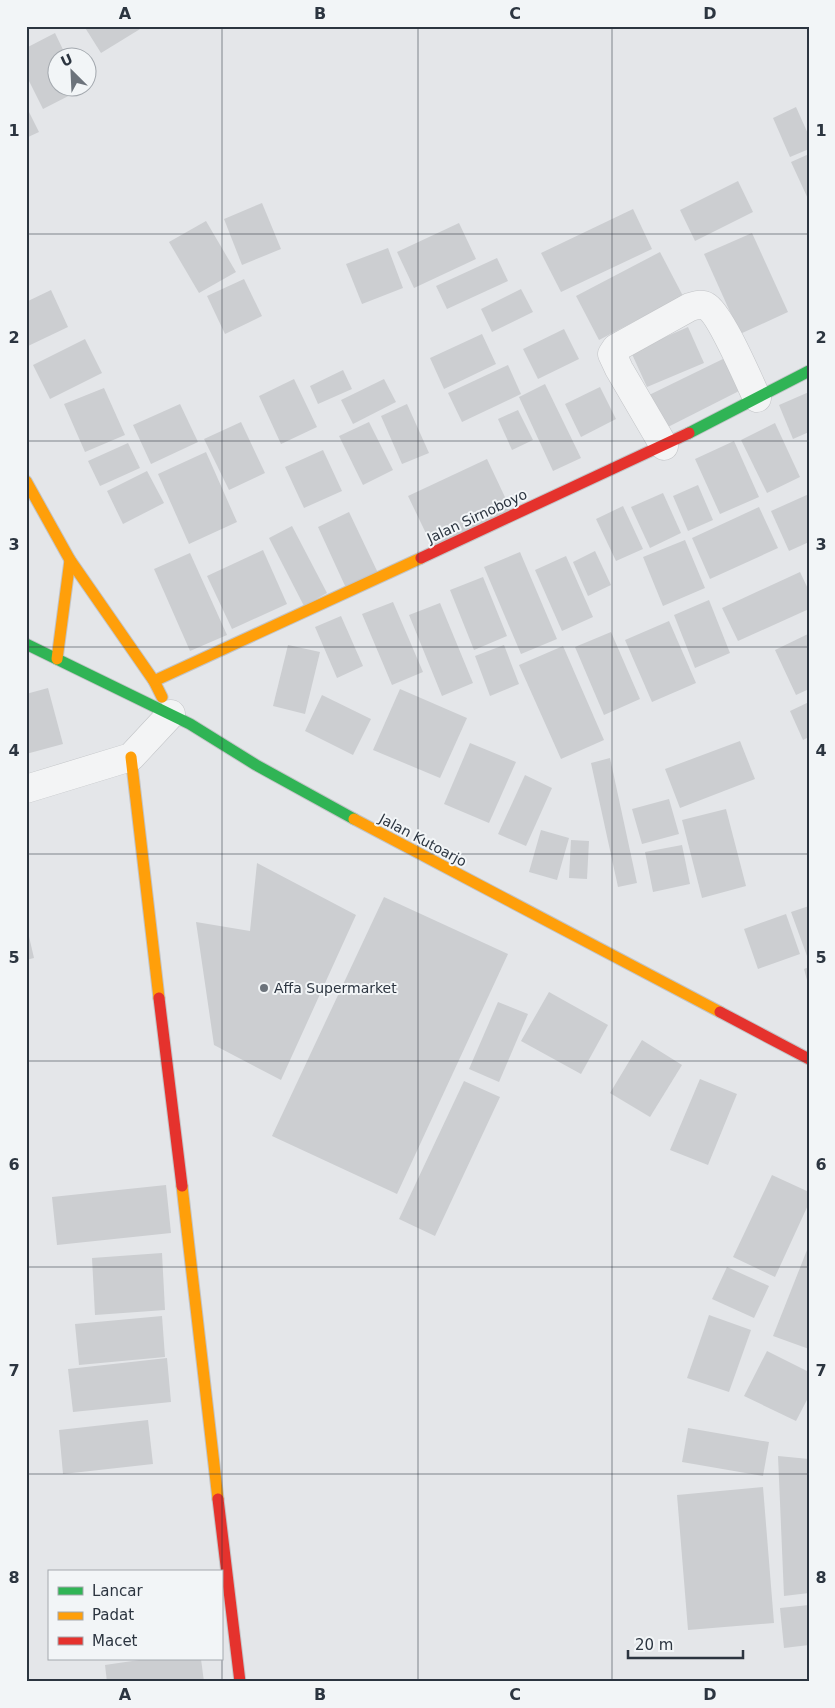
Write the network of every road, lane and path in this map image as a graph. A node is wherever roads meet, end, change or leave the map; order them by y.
1 (809, 372) edge
2 (757, 398) junction
3 (664, 446) junction
4 (26, 481) edge
5 (70, 560) junction
6 (26, 644) edge
7 (57, 659) junction
8 (154, 681) junction
9 (171, 714) junction
10 (139, 749) junction
11 (26, 789) edge
12 (809, 1059) edge
13 (240, 1682) edge

1 - 2 street, Jalan Sirnoboyo
2 - 3 street, Jalan Sirnoboyo
2 - 3 street
3 - 8 street, Jalan Sirnoboyo
4 - 5 street
5 - 7 street
5 - 8 street
6 - 7 street, Jalan Kutoarjo
7 - 9 street, Jalan Kutoarjo
8 - 9 street
9 - 10 street
9 - 12 street, Jalan Kutoarjo
10 - 11 street
10 - 13 street

